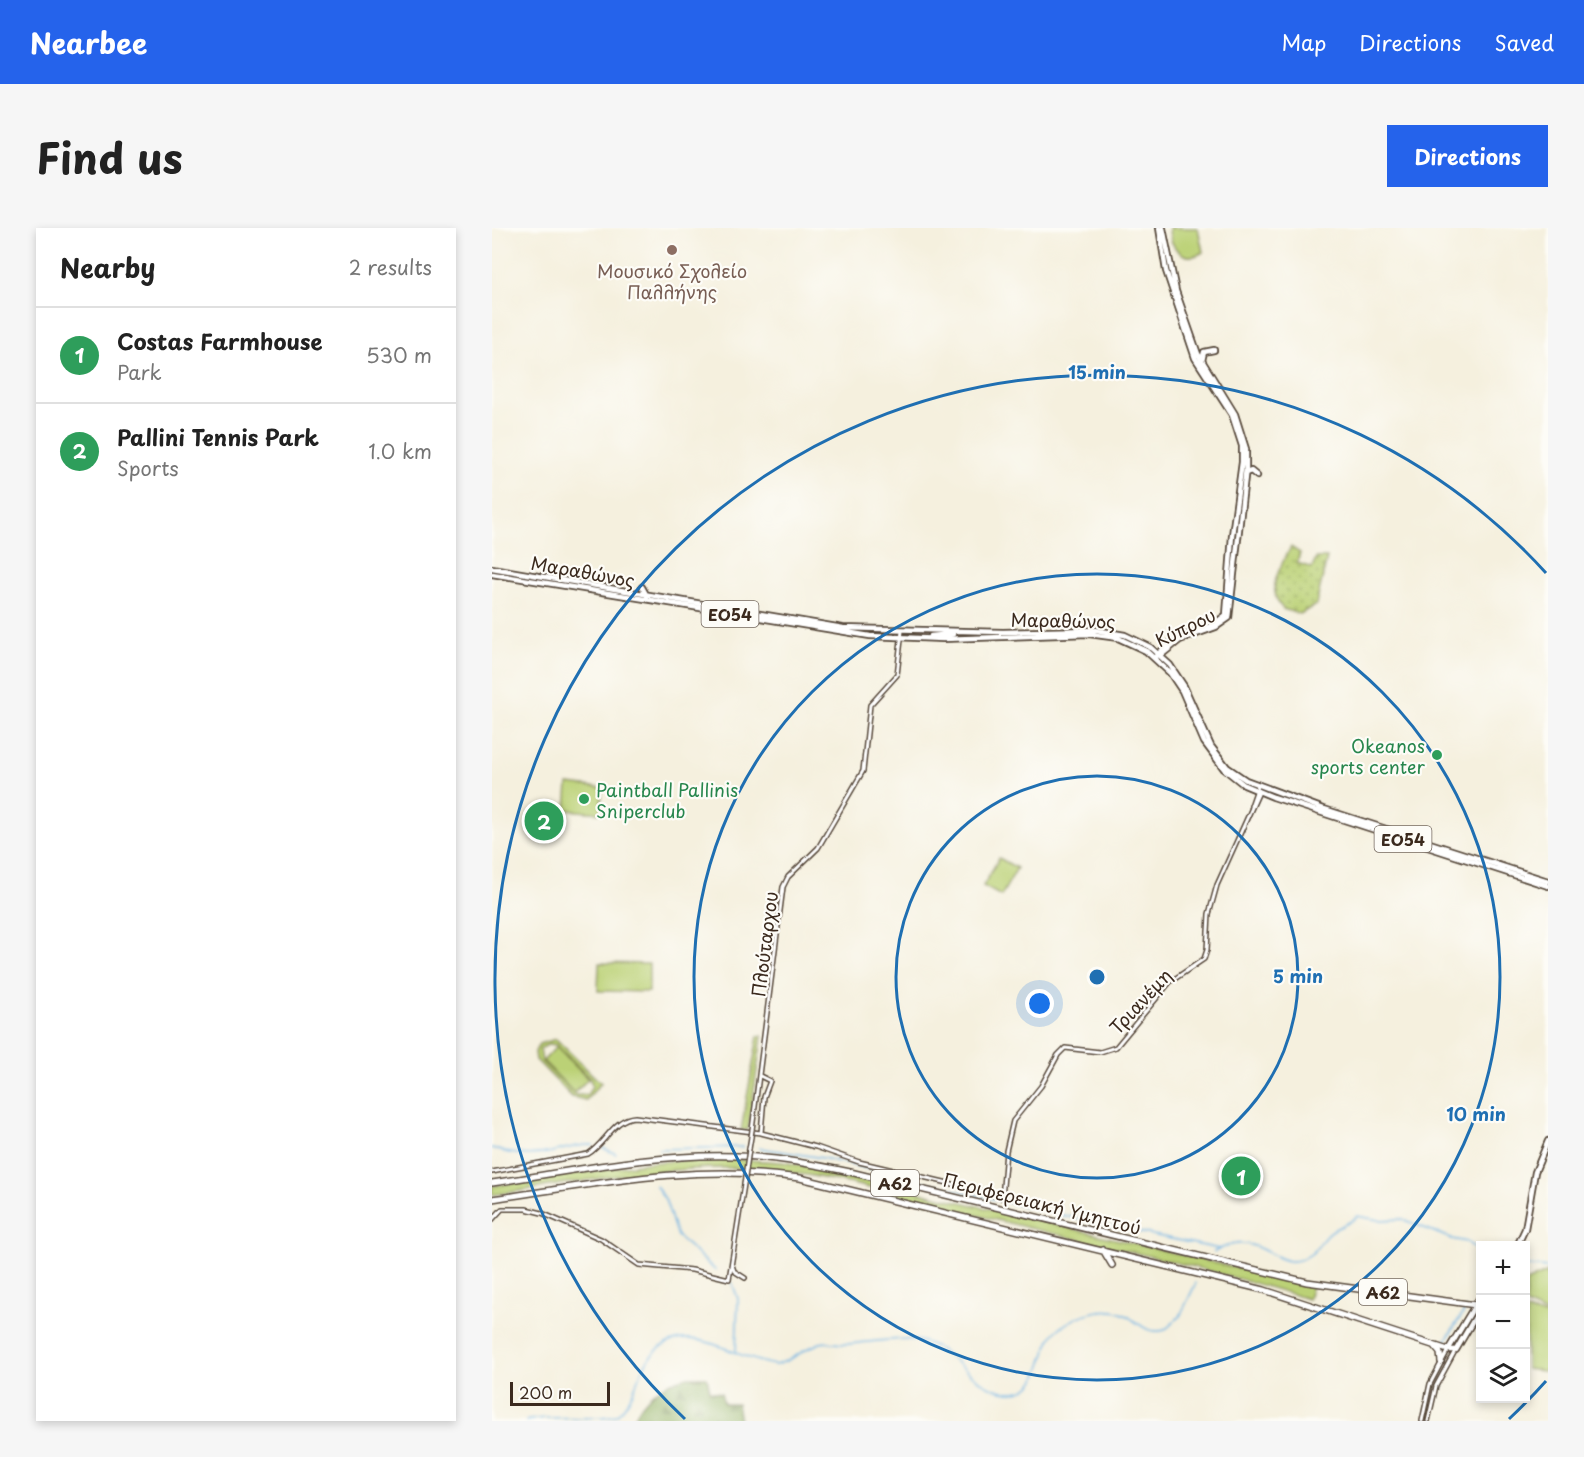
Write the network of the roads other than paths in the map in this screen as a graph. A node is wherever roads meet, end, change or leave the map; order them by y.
1 (1161, 228) edge
2 (1214, 350) dead end
3 (1202, 364) junction
4 (1245, 476) junction
5 (1257, 476) dead end
6 (492, 568) edge
7 (492, 574) edge
8 (642, 587) dead end
9 (612, 595) junction
10 (647, 596) junction
11 (618, 602) dead end
12 (901, 635) junction
13 (1158, 656) junction
14 (1259, 789) junction
15 (1548, 884) edge
16 (760, 1076) junction
17 (761, 1133) junction
18 (1548, 1141) edge
19 (492, 1172) edge
20 (492, 1183) edge
21 (492, 1199) edge
22 (492, 1220) edge
23 (1519, 1241) edge
24 (1103, 1250) junction
25 (1112, 1265) dead end
26 (731, 1269) junction
27 (718, 1278) junction
28 (745, 1278) dead end
29 (1476, 1307) edge
30 (1476, 1310) edge
31 (1476, 1313) edge
32 (1433, 1345) junction
33 (1448, 1350) junction
34 (1456, 1350) junction
35 (1441, 1362) junction
36 (1422, 1421) edge
37 (1428, 1421) edge

1 - 3 main road, Κύπρου
1 - 13 main road, Κύπρου
2 - 3 main road
3 - 4 main road, Κύπρου
4 - 5 main road
4 - 13 main road, Κύπρου
6 - 10 main road, Μαραθώνος / ΕΟ54
7 - 9 main road, Μαραθώνος / ΕΟ54
8 - 10 main road
9 - 11 main road
9 - 12 main road, Μαραθώνος / ΕΟ54
10 - 12 main road, Μαραθώνος / ΕΟ54
12 - 13 main road, Μαραθώνος / ΕΟ54
12 - 13 main road, Μαραθώνος / ΕΟ54
12 - 16 street, Πλούταρχου
13 - 14 main road, Μαραθώνος / ΕΟ54
14 - 15 main road, Μαραθώνος / ΕΟ54
14 - 17 street, Τριανέμη
16 - 17 street
16 - 26 street, Πλούταρχου, bridge
17 - 19 street
18 - 23 main road
20 - 29 highway, Περιφερειακή Υμηττού / Α62
21 - 24 highway, Περιφερειακή Υμηττού / Α62
22 - 27 street
24 - 25 highway
24 - 32 highway, Περιφερειακή Υμηττού / Α62
26 - 27 street
26 - 27 street
26 - 28 street
30 - 33 main road
31 - 34 main road
32 - 33 highway, Περιφερειακή Υμηττού
32 - 35 highway
33 - 34 main road
33 - 35 street
34 - 37 street
35 - 36 street

